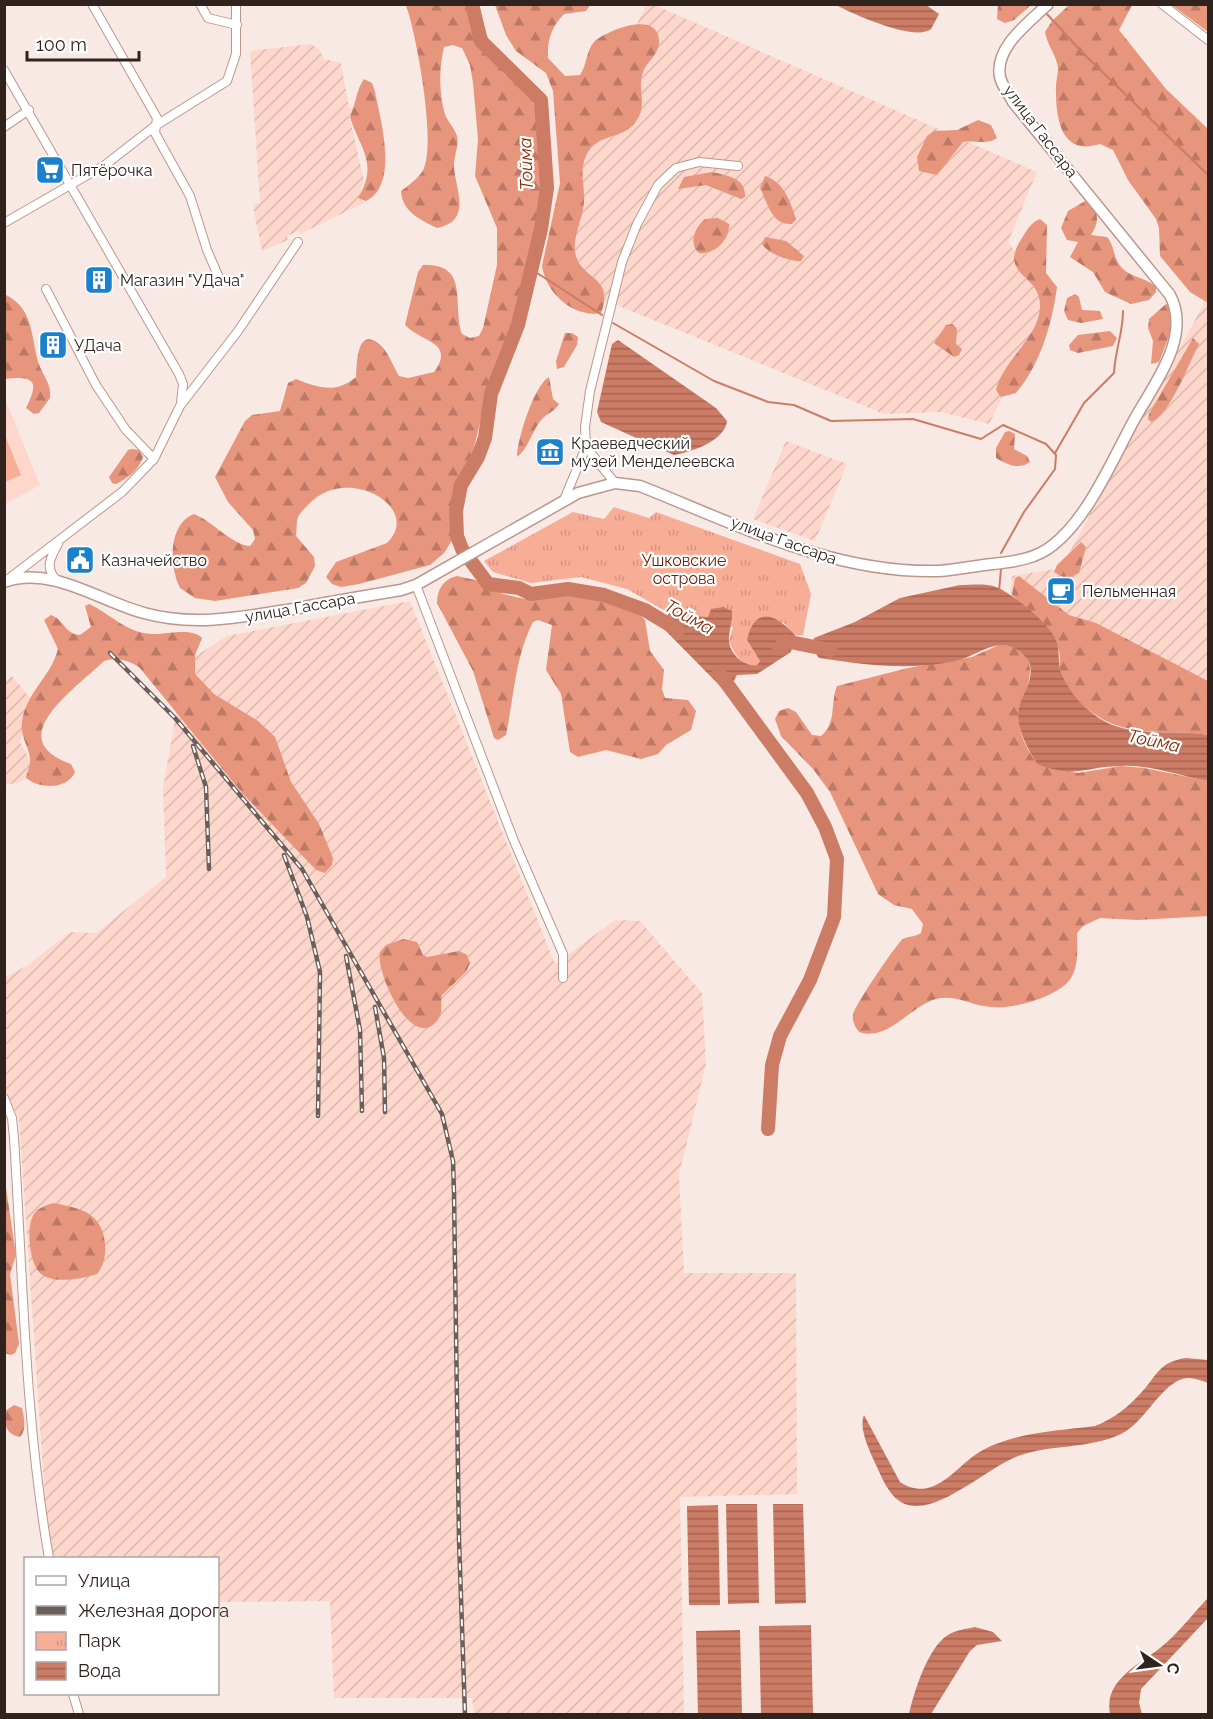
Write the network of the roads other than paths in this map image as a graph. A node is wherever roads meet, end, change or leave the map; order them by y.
1 (92, 4) edge
2 (200, 4) edge
3 (236, 4) edge
4 (1048, 4) edge
5 (1162, 4) edge
6 (237, 25) junction
7 (1209, 40) edge
8 (4, 70) edge
9 (29, 110) junction
10 (155, 126) junction
11 (4, 127) edge
12 (738, 166) dead end
13 (71, 183) junction
14 (4, 223) edge
15 (298, 242) dead end
16 (220, 280) dead end
17 (46, 289) dead end
18 (180, 406) junction
19 (586, 447) junction
20 (154, 459) junction
21 (615, 483) junction
22 (564, 500) junction
23 (61, 540) junction
24 (57, 580) junction
25 (5, 581) edge
26 (416, 585) junction
27 (563, 978) dead end
28 (4, 1098) edge
29 (49, 1557) edge
30 (73, 1695) edge
31 (80, 1714) edge

1 - 10 street
2 - 6 street
3 - 6 street
4 - 21 main road, улица Гассара
5 - 7 street
6 - 10 street
8 - 9 street
9 - 11 street
9 - 13 street
10 - 13 street
10 - 16 street
12 - 19 street
13 - 14 street
13 - 18 street
15 - 18 street
17 - 20 street
18 - 20 street
19 - 21 street
19 - 22 street
20 - 23 street
21 - 22 main road, улица Гассара
22 - 26 main road, улица Гассара
23 - 24 street
23 - 25 street
24 - 25 main road, улица Гассара
24 - 26 main road, улица Гассара
26 - 27 street
28 - 29 street
30 - 31 street

